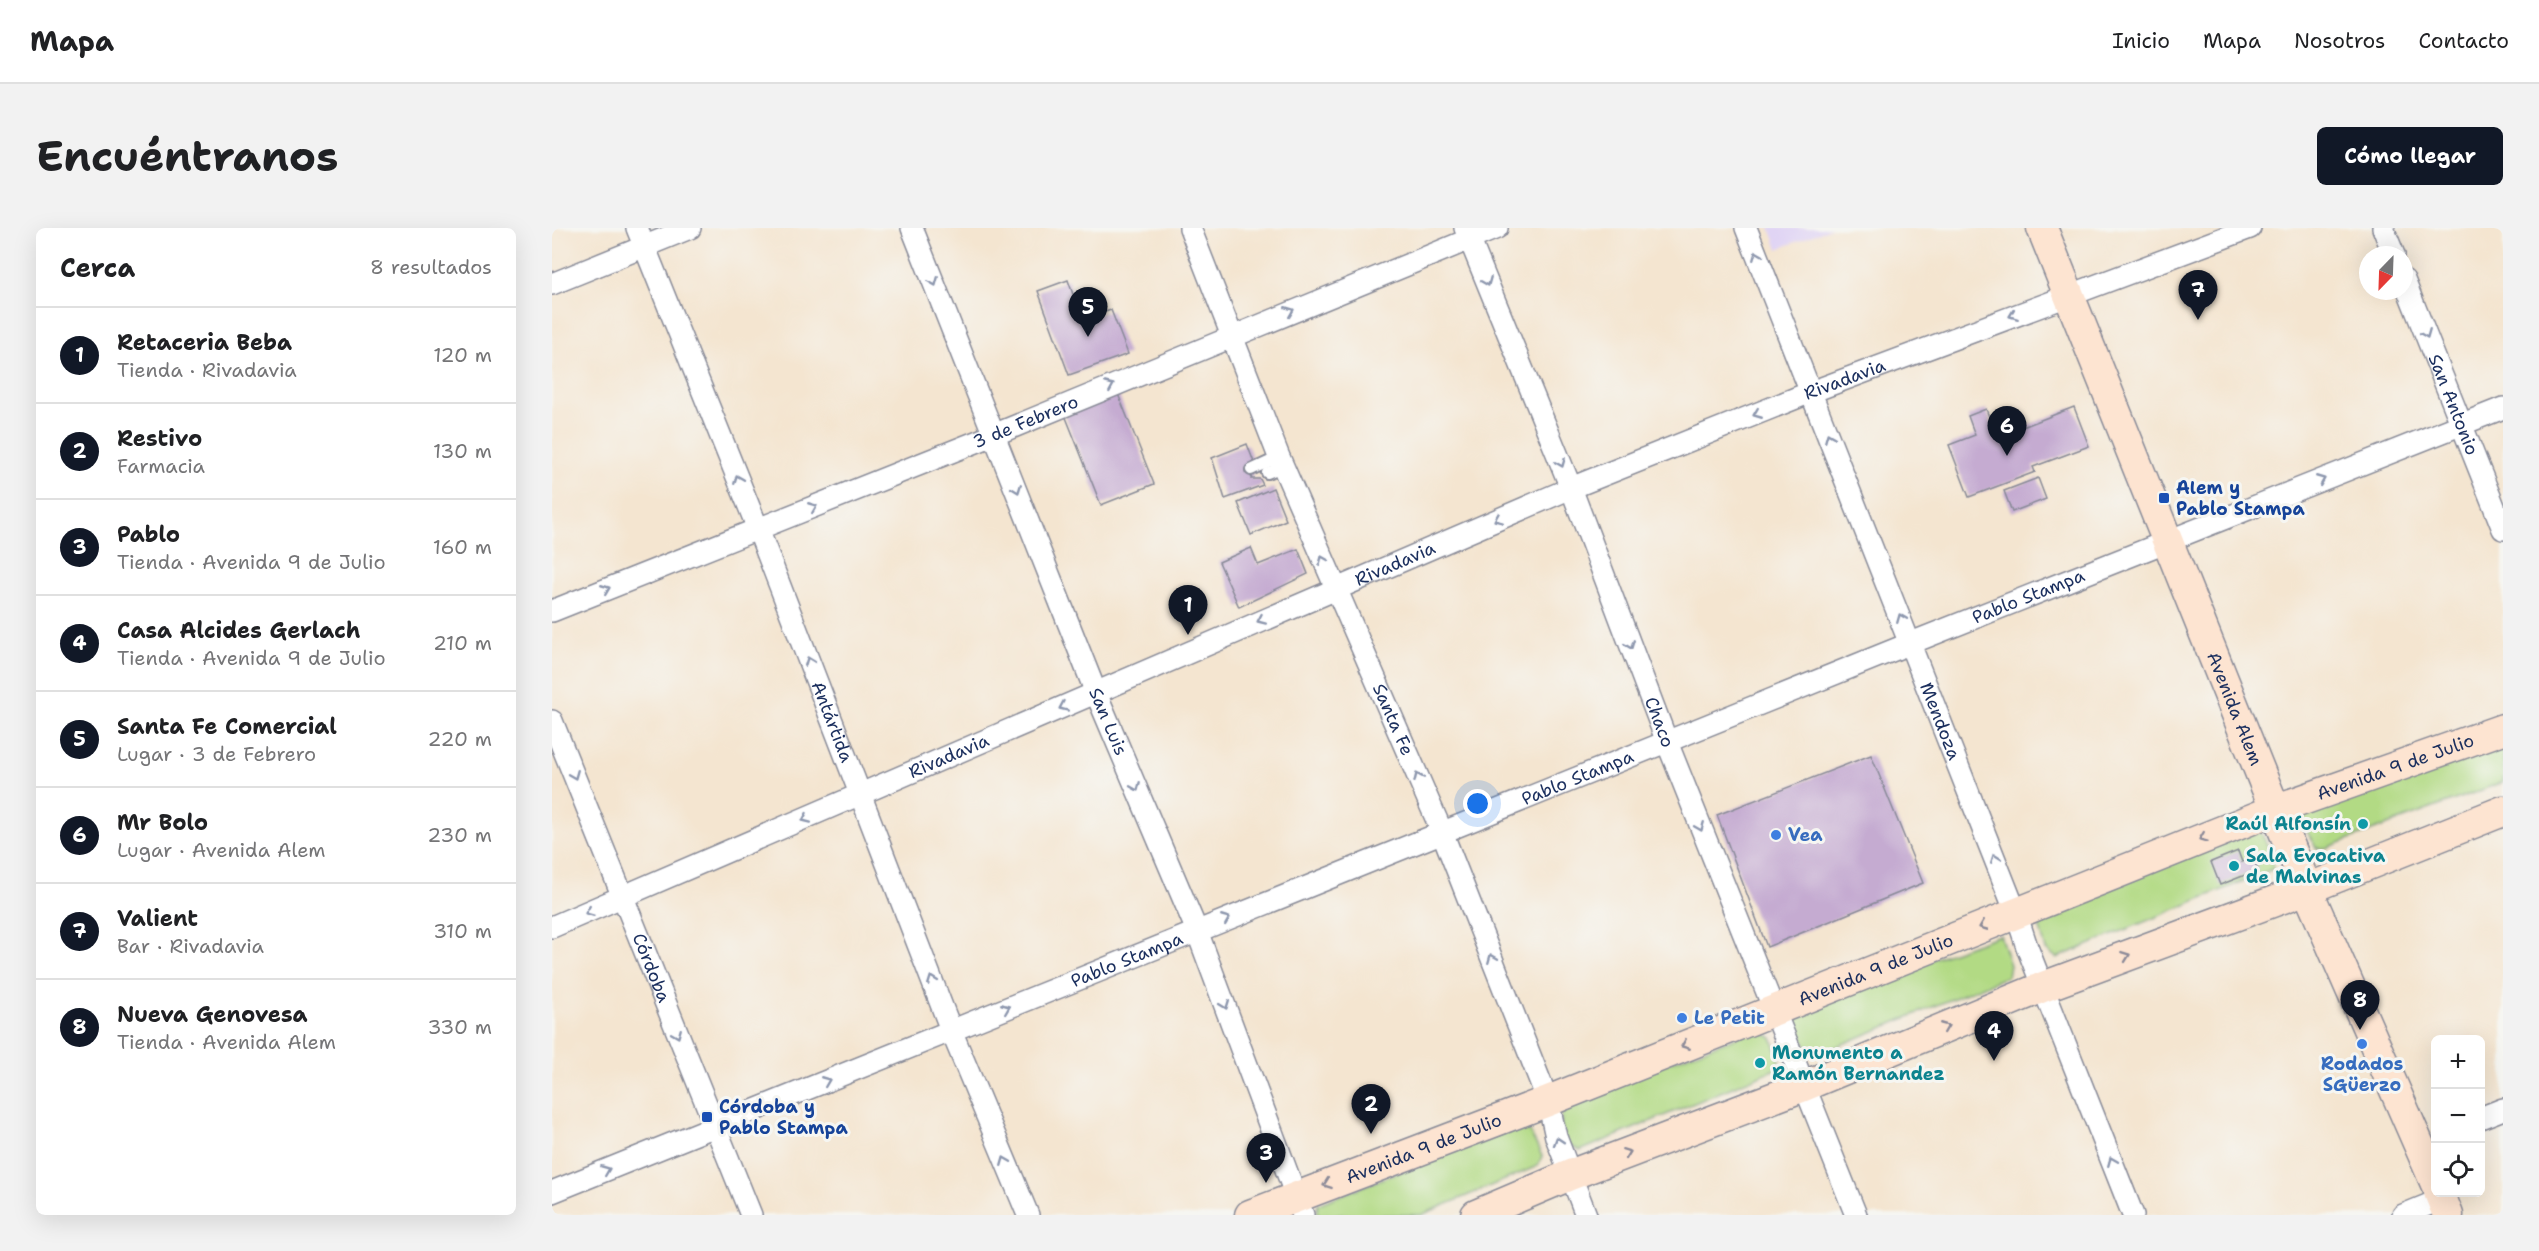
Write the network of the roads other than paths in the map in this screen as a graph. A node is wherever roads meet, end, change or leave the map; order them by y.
1 (690, 228) edge
2 (912, 228) edge
3 (1190, 228) edge
4 (1497, 228) edge
5 (1746, 228) edge
6 (2042, 228) edge
7 (2250, 228) edge
8 (2383, 228) edge
9 (1467, 234) edge
10 (640, 237) edge
11 (2390, 246) edge
12 (552, 284) edge
13 (2068, 294) junction
14 (2412, 300) edge
15 (1230, 336) junction
16 (1811, 392) junction
17 (2503, 408) edge
18 (2463, 424) junction
19 (996, 434) junction
20 (1276, 466) junction
21 (1251, 470) dead end
22 (1571, 488) junction
23 (758, 528) junction
24 (2503, 529) edge
25 (2170, 542) junction
26 (1334, 588) junction
27 (552, 610) edge
28 (1911, 643) junction
29 (1095, 693) junction
30 (552, 721) edge
31 (2503, 729) edge
32 (1667, 742) junction
33 (860, 795) junction
34 (2277, 808) junction
35 (2503, 811) edge
36 (1442, 832) junction
37 (2307, 889) junction
38 (623, 898) junction
39 (2016, 913) junction
40 (552, 927) edge
41 (1197, 931) junction
42 (2043, 987) junction
43 (1773, 1010) junction
44 (951, 1030) junction
45 (1804, 1086) junction
46 (1548, 1101) junction
47 (2503, 1109) edge
48 (2485, 1116) edge
49 (715, 1126) junction
50 (2427, 1139) edge
51 (1570, 1175) junction
52 (552, 1192) edge
53 (2441, 1198) edge
54 (1300, 1205) edge
55 (751, 1215) edge
56 (1028, 1215) edge
57 (1250, 1215) edge
58 (1476, 1215) edge
59 (1586, 1215) edge
60 (1856, 1215) edge
61 (2133, 1215) edge
62 (2403, 1215) edge

1 - 10 street
2 -> 19 street, San Luis
3 - 15 street, Santa Fe
4 - 9 street, 3 de Febrero
16 -> 5 street, Mendoza
6 - 13 main road, Avenida Alem
7 - 13 street, Rivadavia
8 - 11 street
15 -> 9 street, 3 de Febrero
9 -> 22 street, Chaco
10 - 12 street
23 -> 10 street, Antártida
13 -> 16 street, Rivadavia
13 - 25 main road, Avenida Alem
14 -> 18 street, San Antonio
19 -> 15 street, 3 de Febrero
15 - 20 street, Santa Fe
16 -> 22 street, Rivadavia
28 -> 16 street, Mendoza
17 - 18 street, Pablo Stampa
18 - 24 street, San Antonio
25 -> 18 street, Pablo Stampa
23 -> 19 street, 3 de Febrero
19 -> 29 street, San Luis
20 - 21 lane
26 -> 20 street, Santa Fe
22 -> 26 street, Rivadavia
22 -> 32 street, Chaco
27 -> 23 street, 3 de Febrero
33 -> 23 street, Antártida
25 - 28 street, Pablo Stampa
25 - 34 main road, Avenida Alem
26 -> 29 street, Rivadavia
36 -> 26 street, Santa Fe
28 - 32 street, Pablo Stampa
39 -> 28 street, Mendoza
29 -> 33 street, Rivadavia
29 -> 41 street, San Luis
30 -> 38 street, Córdoba
31 - 34 main road, Avenida 9 de Julio
32 - 36 street, Pablo Stampa
32 -> 43 street, Chaco
33 -> 38 street, Rivadavia
44 -> 33 street, Antártida
34 - 37 main road, Avenida Alem
34 -> 39 main road, Avenida 9 de Julio
35 - 37 main road
41 -> 36 street, Pablo Stampa
46 -> 36 street, Santa Fe
42 -> 37 main road
37 - 50 main road, Avenida Alem
38 -> 40 street, Rivadavia
38 -> 49 street, Córdoba
39 - 42 street, Mendoza
39 -> 43 main road, Avenida 9 de Julio
44 -> 41 street, Pablo Stampa
41 -> 54 street, San Luis
45 -> 42 main road
61 -> 42 street, Mendoza
43 - 45 street, Chaco
43 -> 46 main road, Avenida 9 de Julio
49 -> 44 street, Pablo Stampa
56 -> 44 street, Antártida
51 -> 45 main road
45 - 60 street, Chaco
51 -> 46 street, Santa Fe
46 -> 54 main road, Avenida 9 de Julio
47 - 48 street
52 -> 49 street, Pablo Stampa
49 - 55 street, Córdoba
50 - 53 main road, Avenida Alem
51 - 58 main road
51 - 59 street, Santa Fe
53 - 62 street
54 - 57 main road, Avenida 9 de Julio

